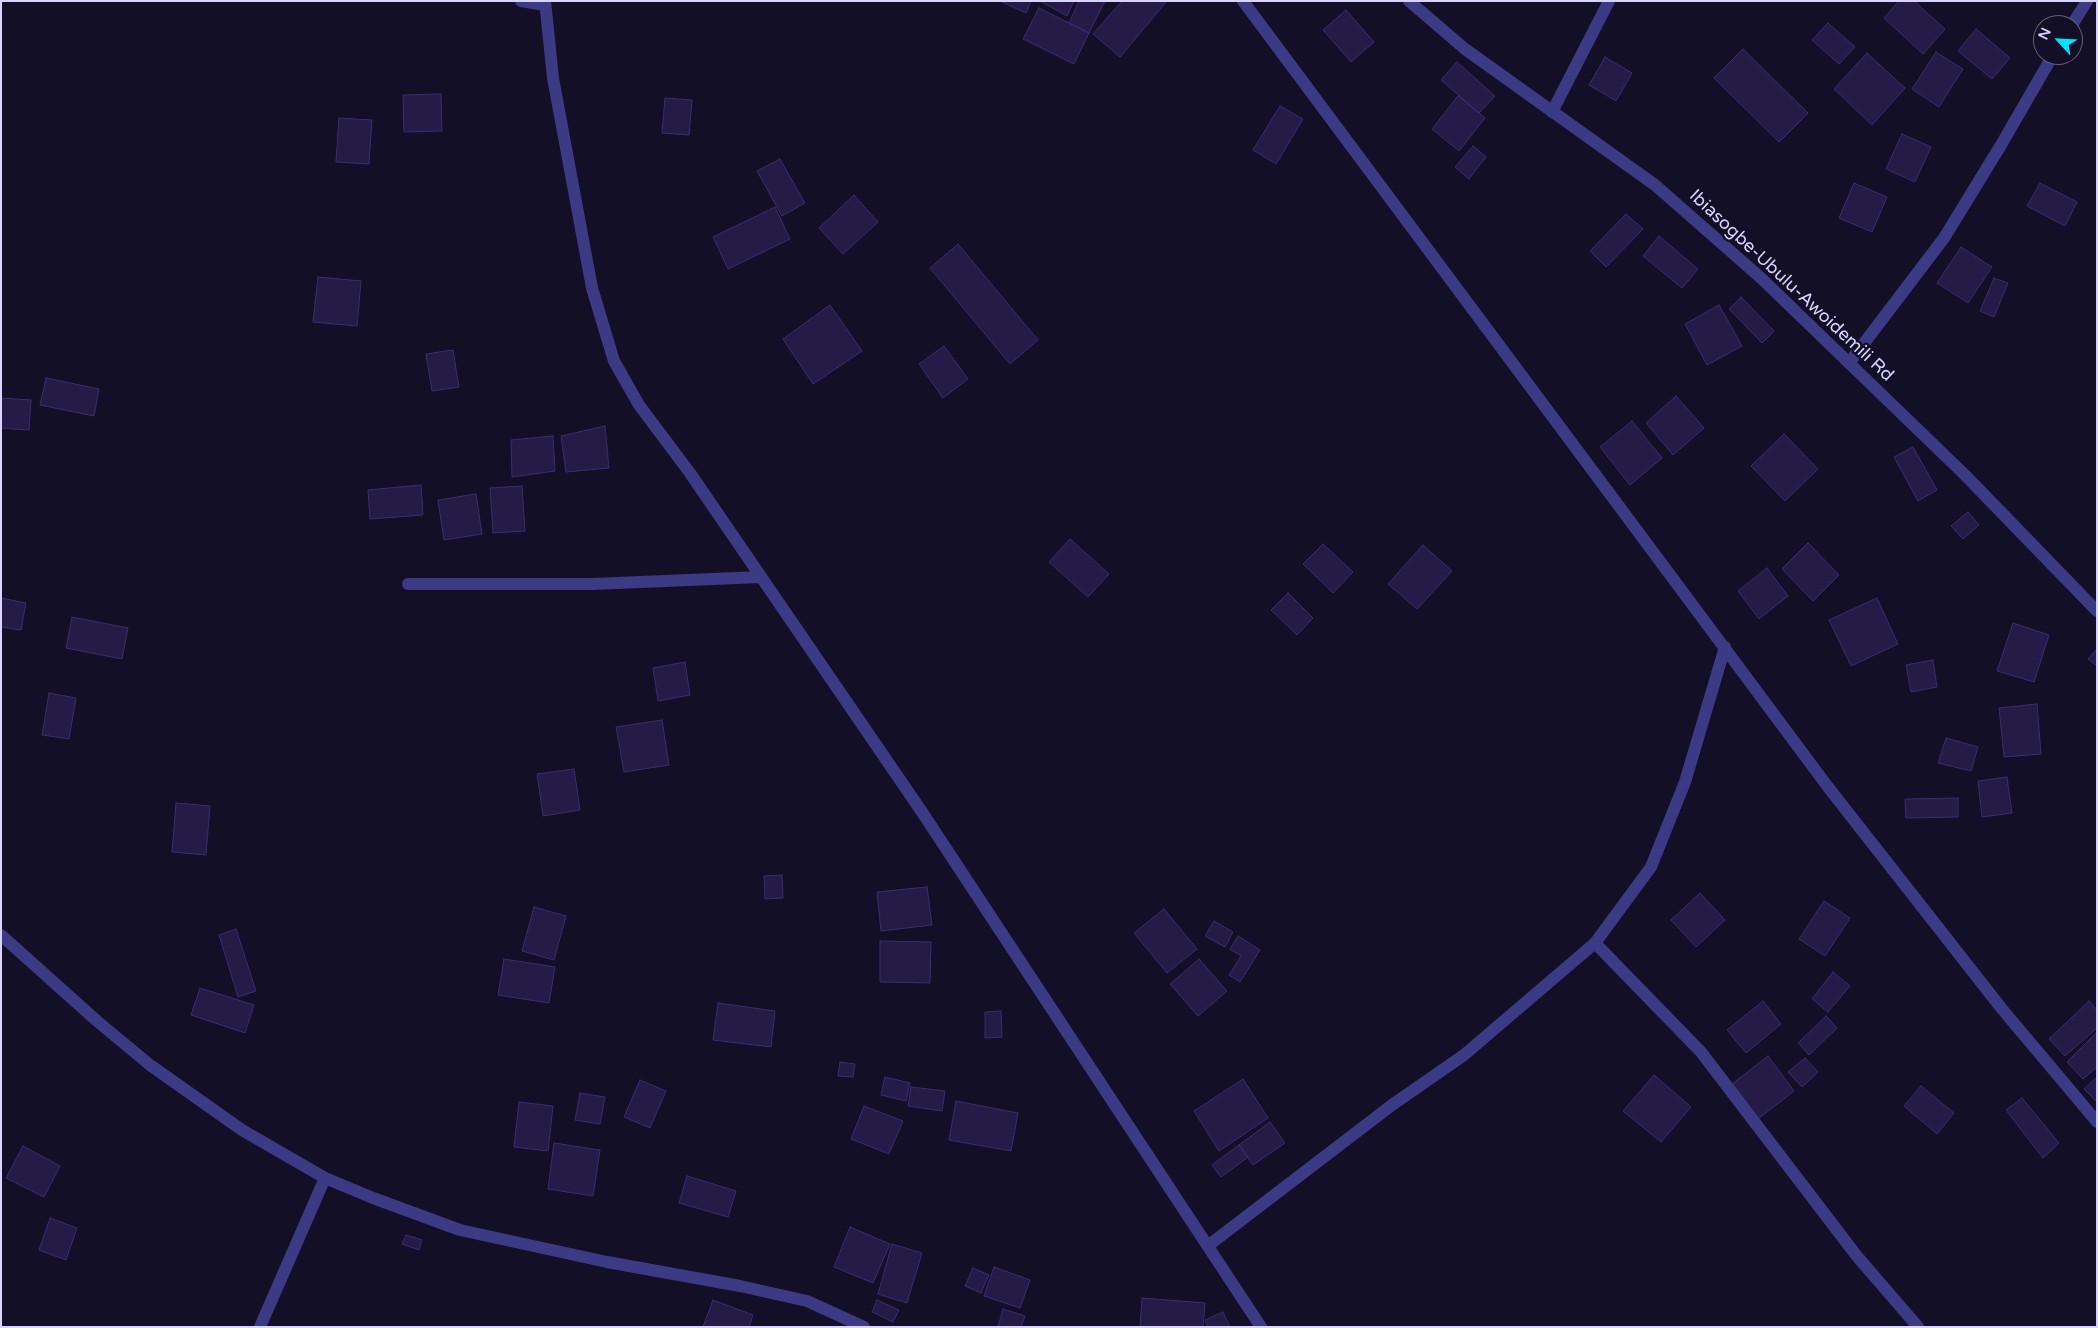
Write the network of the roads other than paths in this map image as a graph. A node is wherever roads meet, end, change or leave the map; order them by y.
1 (521, 1) edge
2 (1244, 1) edge
3 (1409, 1) edge
4 (1609, 1) edge
5 (2087, 1) edge
6 (545, 3) edge
7 (2078, 15) edge
8 (2047, 65) edge
9 (1552, 112) junction
10 (1849, 363) junction
11 (761, 577) junction
12 (408, 584) dead end
13 (2097, 611) edge
14 (1725, 648) junction
15 (1, 935) edge
16 (1595, 943) junction
17 (2097, 1122) edge
18 (325, 1178) junction
19 (1209, 1245) junction
20 (260, 1327) edge
21 (864, 1327) edge
22 (1261, 1327) edge
23 (1918, 1327) edge

1 - 6 street
2 - 14 street
3 - 9 street, Ibiasogbe-Ubulu-Awoidemili Rd
4 - 9 street
5 - 7 street
6 - 11 street
8 - 10 street
9 - 10 street, Ibiasogbe-Ubulu-Awoidemili Rd
10 - 13 street, Ibiasogbe-Ubulu-Awoidemili Rd
11 - 12 street
11 - 19 street
14 - 16 street
14 - 17 street
15 - 18 street
16 - 19 street
16 - 23 street
18 - 20 street
18 - 21 street
19 - 22 street

